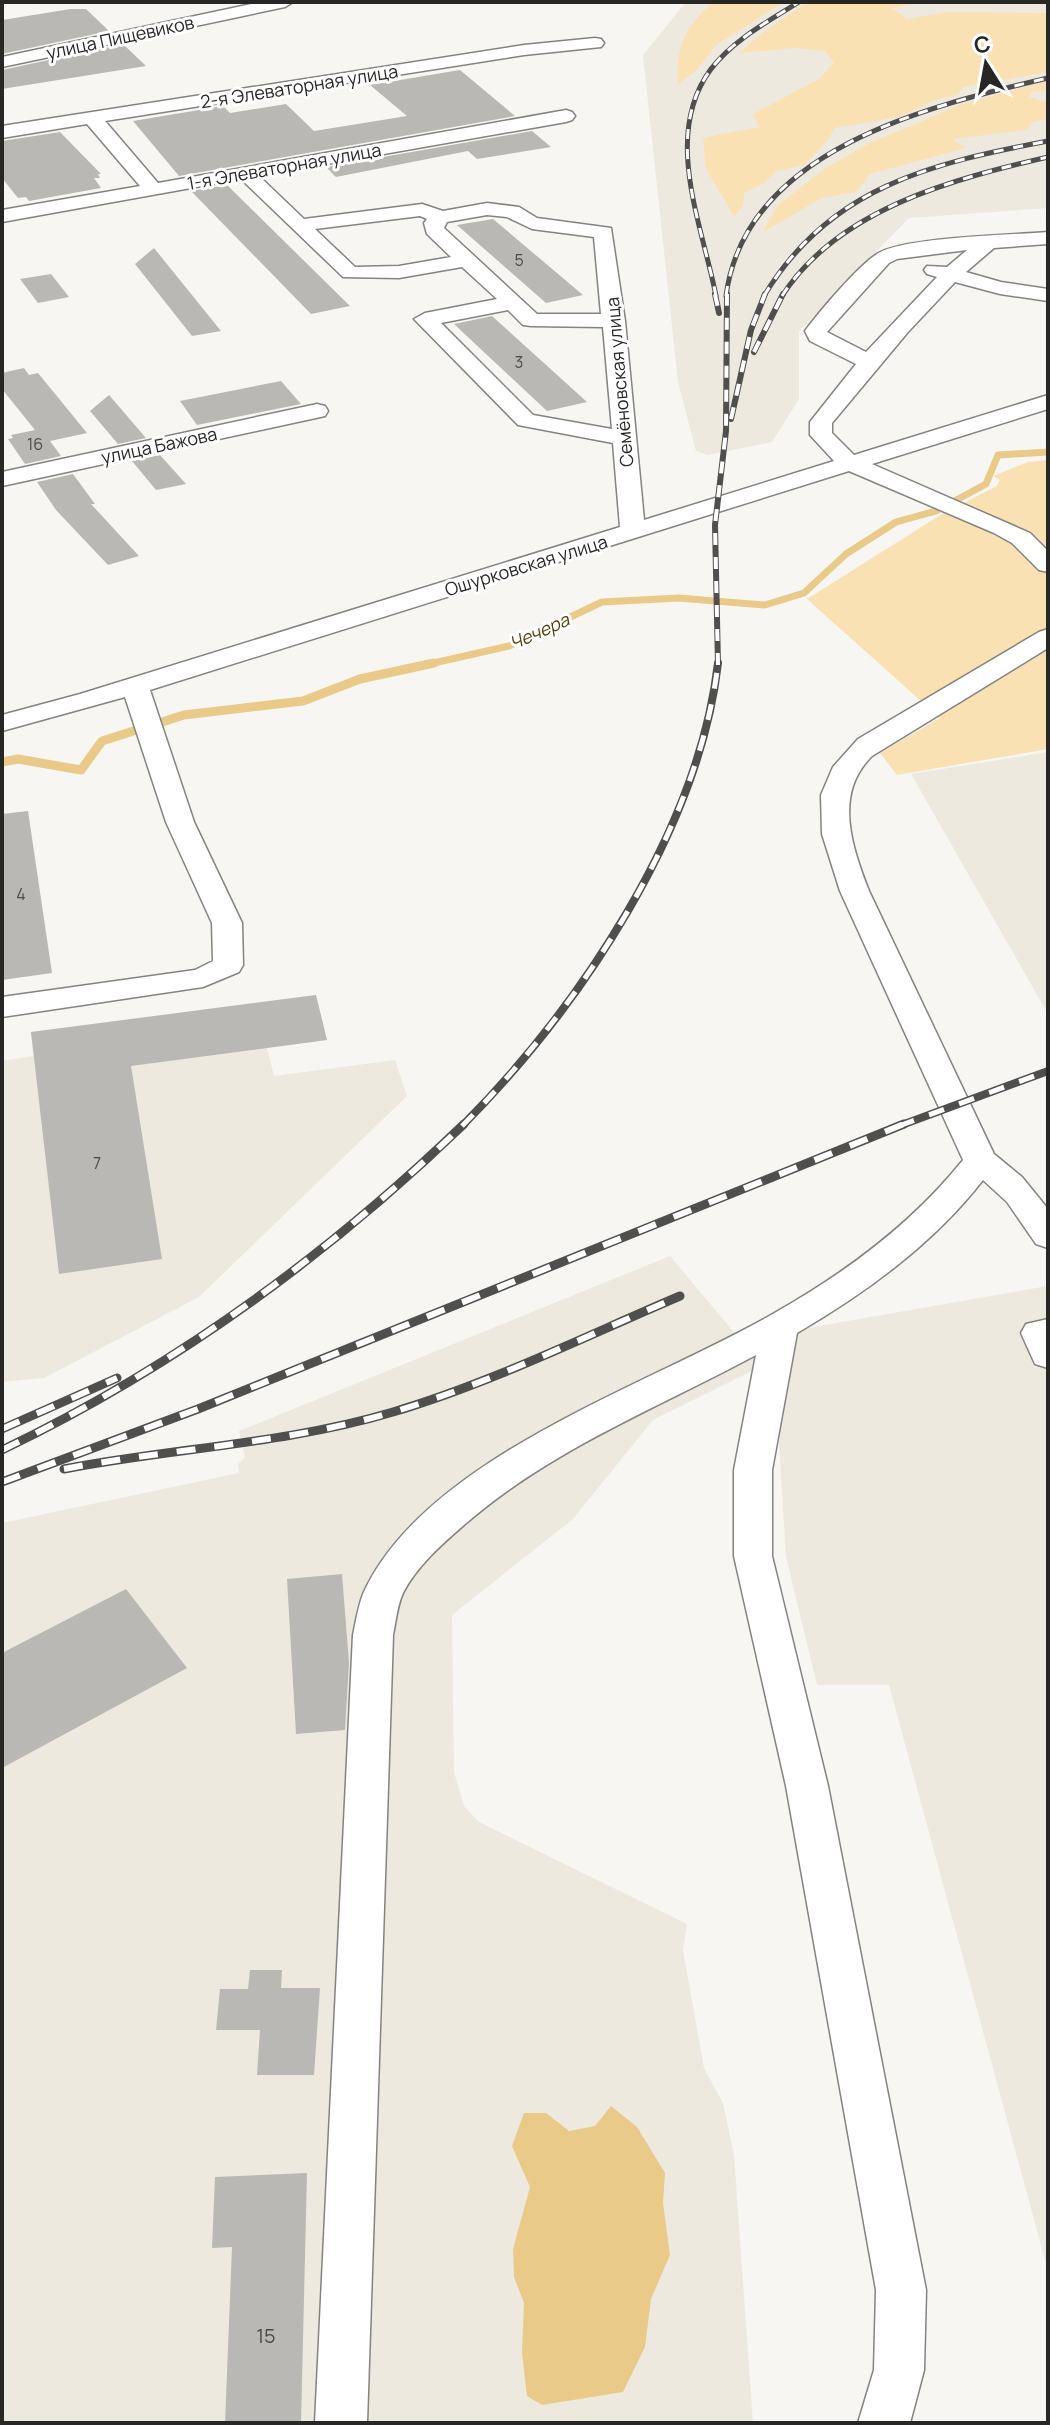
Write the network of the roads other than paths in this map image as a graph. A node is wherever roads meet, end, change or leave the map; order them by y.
1 (285, 2) edge
2 (595, 43) dead end
3 (2, 62) edge
4 (566, 116) dead end
5 (93, 119) junction
6 (2, 132) edge
7 (245, 173) junction
8 (153, 189) junction
9 (2, 216) edge
10 (441, 217) junction
11 (300, 225) junction
12 (1048, 238) edge
13 (989, 242) junction
14 (903, 251) junction
15 (466, 260) junction
16 (951, 277) junction
17 (1048, 295) edge
18 (512, 303) junction
19 (614, 321) junction
20 (870, 363) junction
21 (1048, 402) edge
22 (317, 411) dead end
23 (624, 438) junction
24 (849, 463) junction
25 (2, 479) edge
26 (633, 532) junction
27 (1048, 565) edge
28 (1048, 637) edge
29 (135, 686) junction
30 (2, 723) edge
31 (2, 1007) edge
32 (980, 1161) junction
33 (1048, 1236) edge
34 (781, 1326) junction
35 (1048, 1332) edge
36 (1048, 1355) edge
37 (341, 2423) edge
38 (884, 2423) edge

1 - 3 street, улица Пищевиков
2 - 5 street, 2-я Элеваторная улица
4 - 7 street, 1-я Элеваторная улица
5 - 6 street, 2-я Элеваторная улица
5 - 8 street
7 - 8 street, 1-я Элеваторная улица
7 - 11 street
8 - 9 street, 1-я Элеваторная улица
10 - 11 street
10 - 15 street
10 - 19 street, Семёновская улица
11 - 15 street
12 - 13 street
13 - 14 street
13 - 16 street
14 - 16 street
14 - 20 street
15 - 18 street
16 - 17 street
16 - 20 street
18 - 19 street
18 - 23 street
19 - 23 street, Семёновская улица
20 - 24 street
21 - 24 street, Ошурковская улица
22 - 25 street, улица Бажова
23 - 26 street, Семёновская улица
24 - 26 street, Ошурковская улица
24 - 27 street
26 - 29 street, Ошурковская улица
28 - 32 street
29 - 30 street, Ошурковская улица
29 - 31 street
32 - 33 street
32 - 34 street
34 - 37 street
34 - 38 street
35 - 36 street

